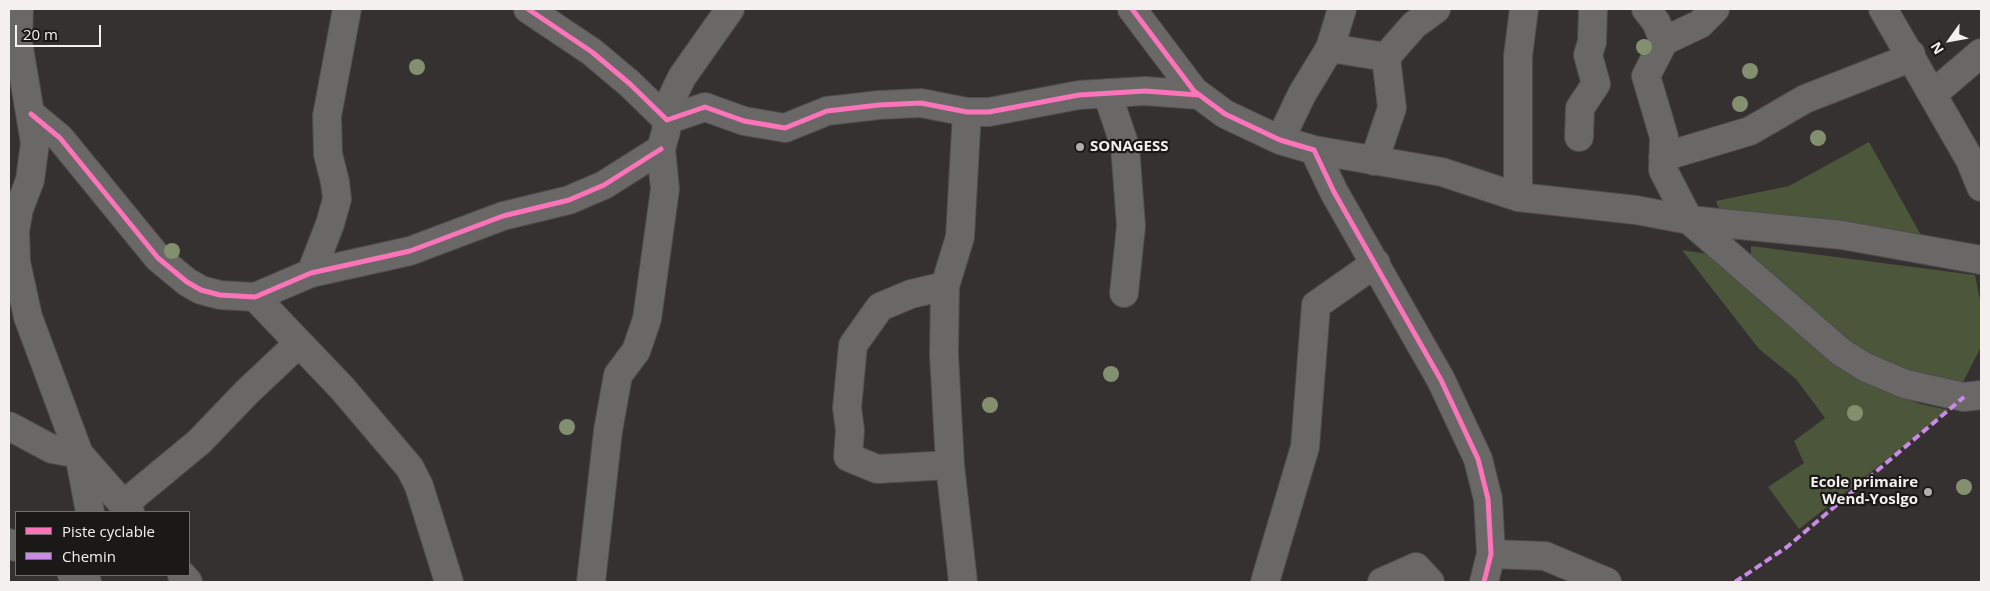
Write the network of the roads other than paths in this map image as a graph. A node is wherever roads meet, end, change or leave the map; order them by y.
1 (19, 9) edge
2 (347, 9) edge
3 (528, 9) edge
4 (730, 9) edge
5 (1132, 9) edge
6 (1342, 9) edge
7 (1436, 9) edge
8 (1524, 9) edge
9 (1593, 9) edge
10 (1646, 9) edge
11 (1715, 9) edge
12 (1883, 9) edge
13 (1664, 41) junction
14 (1330, 48) junction
15 (1981, 53) edge
16 (1911, 54) junction
17 (1386, 57) junction
18 (1107, 93) junction
19 (1933, 94) junction
20 (1199, 95) junction
21 (966, 112) junction
22 (31, 114) junction
23 (667, 120) junction
24 (1579, 137) dead end
25 (1280, 140) junction
26 (661, 149) junction
27 (1314, 150) junction
28 (1663, 157) junction
29 (1374, 161) junction
30 (1981, 187) edge
31 (1518, 196) junction
32 (1689, 220) junction
33 (1981, 260) edge
34 (1376, 263) junction
35 (311, 273) junction
36 (945, 286) junction
37 (1124, 293) dead end
38 (254, 297) junction
39 (300, 343) junction
40 (1981, 395) edge
41 (9, 426) edge
42 (79, 454) junction
43 (950, 465) junction
44 (127, 508) edge
45 (90, 511) edge
46 (1491, 554) junction
47 (74, 576) edge
48 (87, 582) edge
49 (449, 582) edge
50 (591, 582) edge
51 (963, 582) edge
52 (1265, 582) edge
53 (1382, 582) edge
54 (1430, 582) edge
55 (1484, 582) edge
56 (1607, 582) edge

1 - 22 street
2 - 35 street
3 - 23 street
4 - 23 street
5 - 20 street
6 - 14 street
7 - 17 street
8 - 31 street
9 - 24 street
10 - 13 street
11 - 13 street
12 - 16 street
13 - 28 street
14 - 17 street
14 - 25 street
15 - 19 street
16 - 19 street
16 - 28 street
17 - 29 street
18 - 20 street
18 - 21 street
18 - 37 street
19 - 30 street
20 - 25 street
21 - 23 street
21 - 36 street
22 - 38 street
22 - 42 street
23 - 26 street
25 - 27 street
26 - 35 street
26 - 50 street
27 - 29 street
27 - 34 street
28 - 32 street
29 - 31 street
31 - 32 street
32 - 33 street
32 - 40 street
34 - 46 street
34 - 52 street
35 - 38 street
36 - 43 street
36 - 43 street
38 - 39 street
39 - 44 street
39 - 49 street
41 - 42 street
42 - 44 street
42 - 45 street
43 - 51 street
46 - 55 street
46 - 56 street
47 - 48 street
53 - 54 street

